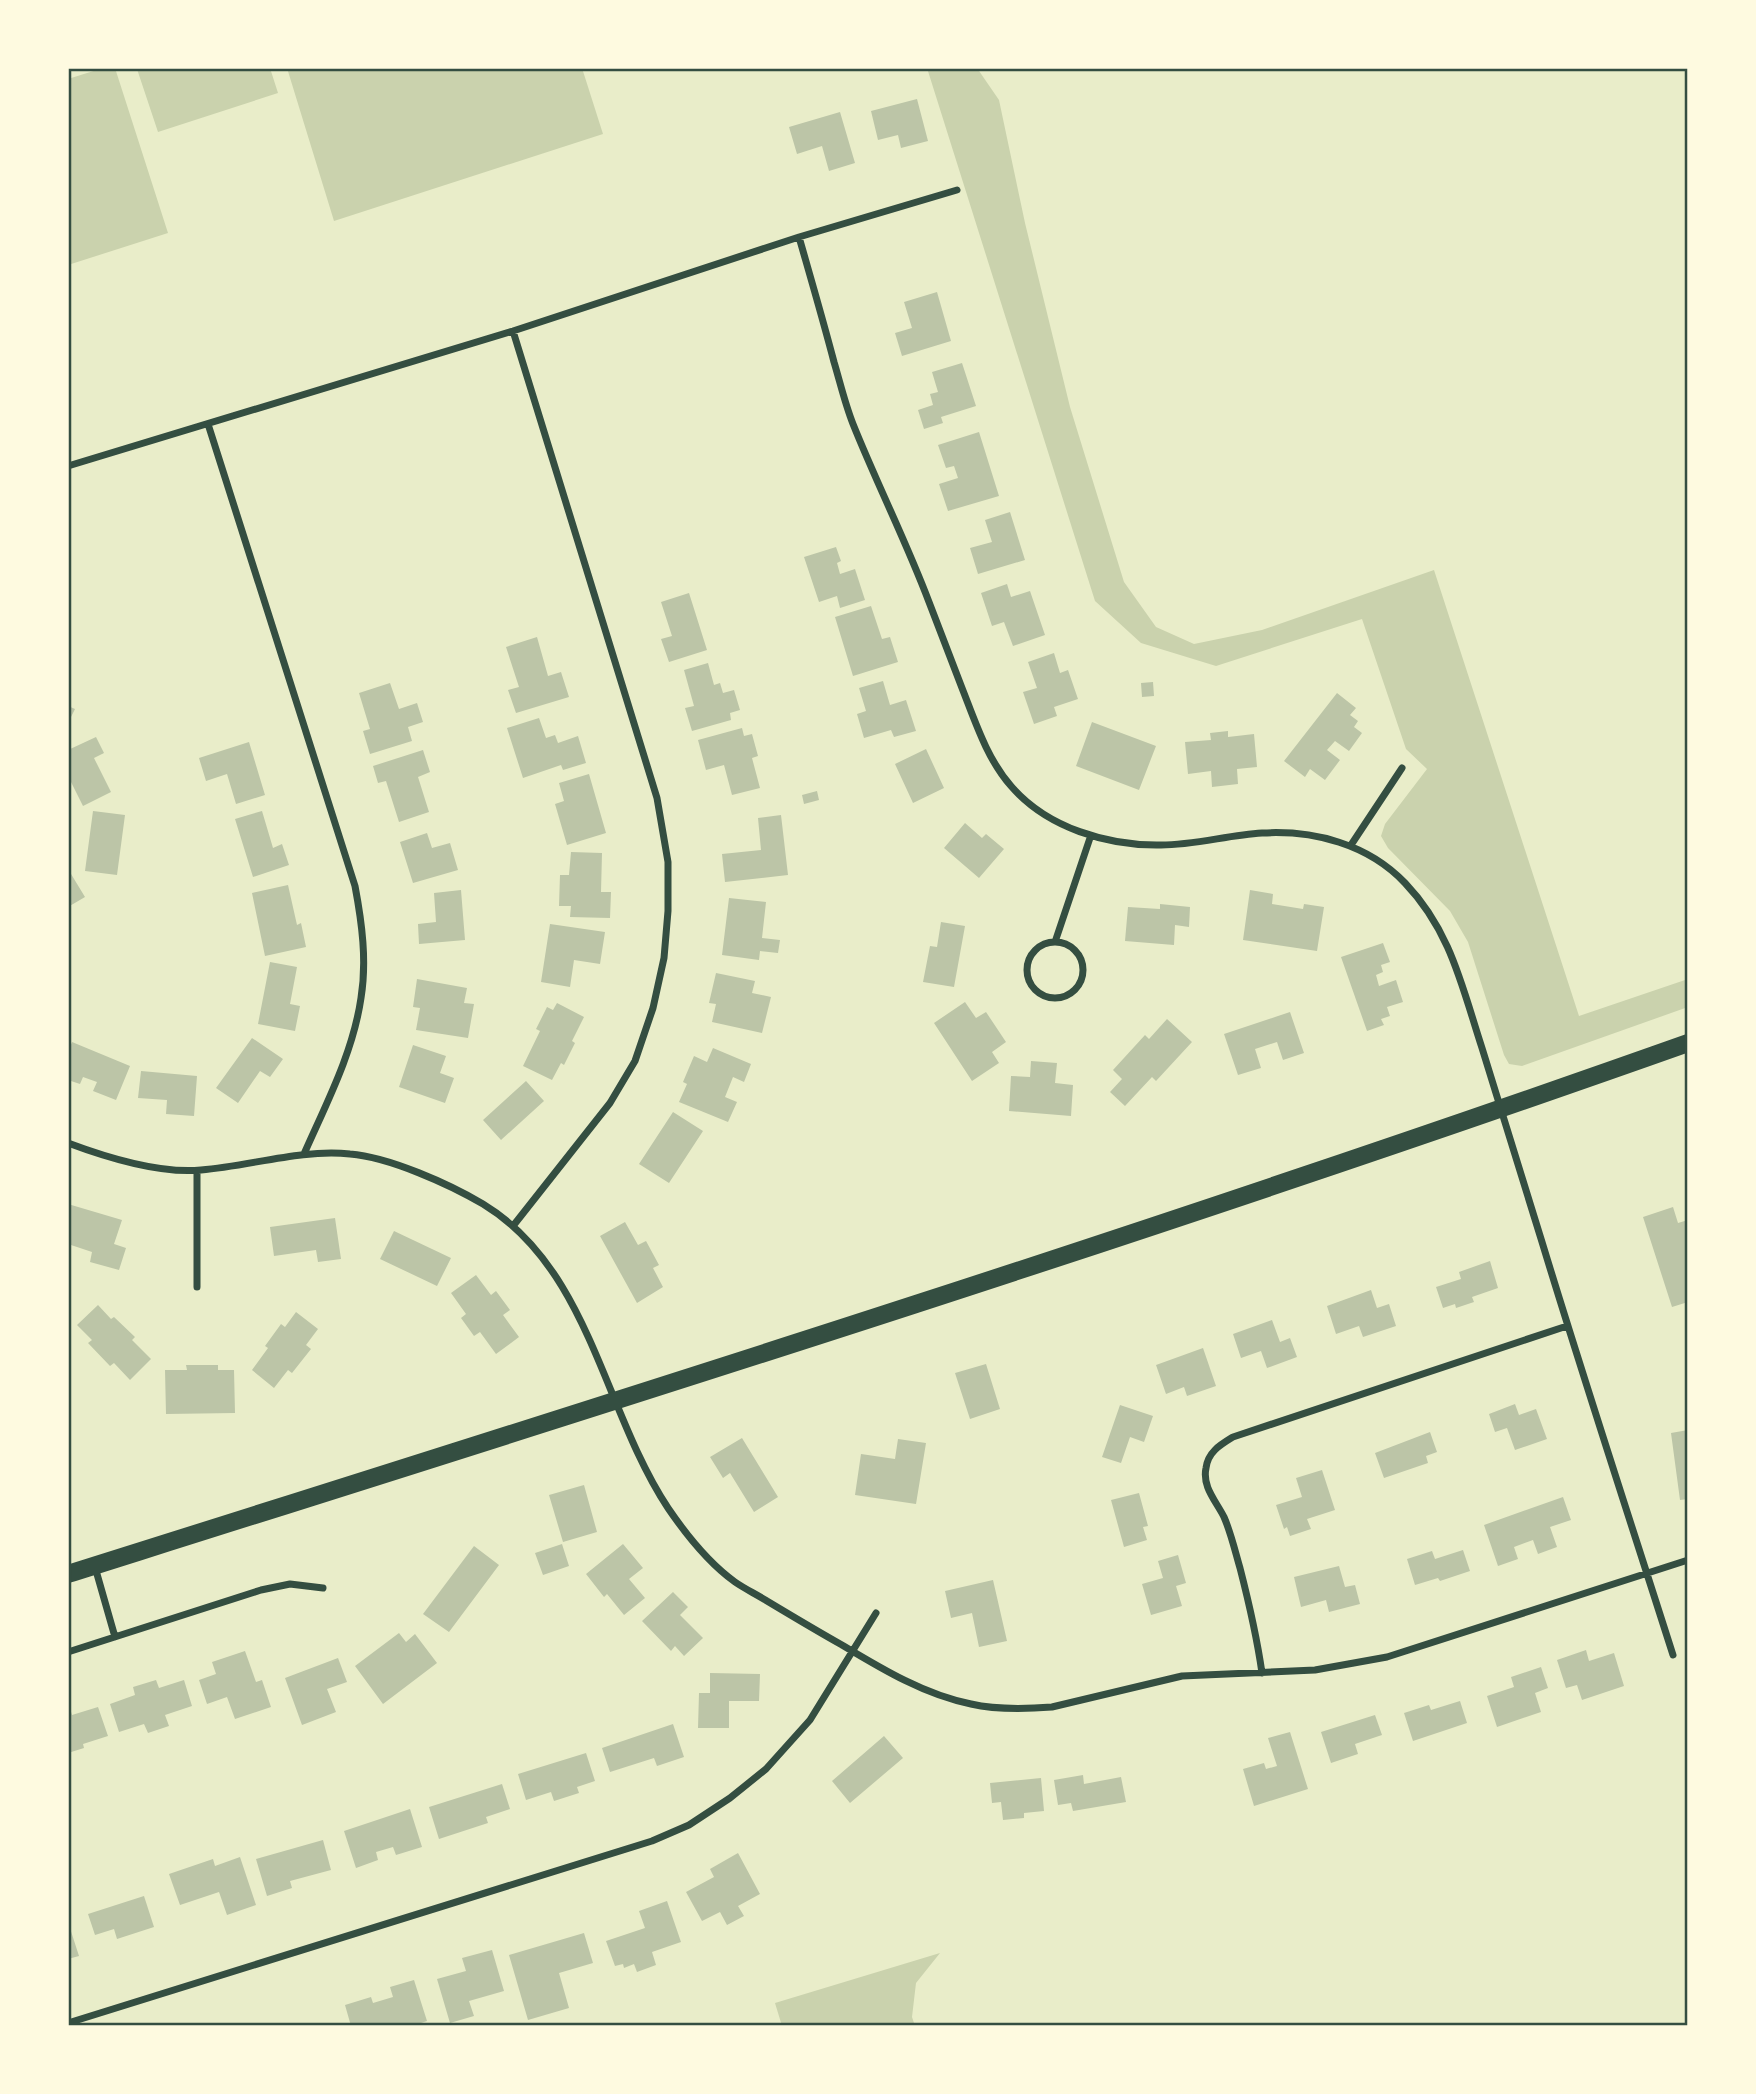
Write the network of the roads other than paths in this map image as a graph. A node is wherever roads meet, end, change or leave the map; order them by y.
1 (957, 190) dead end
2 (799, 237) junction
3 (513, 331) junction
4 (208, 424) junction
5 (68, 466) edge
6 (1402, 768) dead end
7 (1091, 835) junction
8 (1351, 845) junction
9 (1055, 942) junction
10 (1688, 1043) edge
11 (1501, 1109) junction
12 (68, 1143) edge
13 (304, 1154) junction
14 (197, 1171) junction
15 (513, 1226) junction
16 (197, 1287) dead end
17 (1567, 1326) junction
18 (614, 1401) junction
19 (1688, 1560) edge
20 (94, 1566) junction
21 (1647, 1573) junction
22 (68, 1574) edge
23 (323, 1588) dead end
24 (876, 1613) dead end
25 (115, 1637) junction
26 (68, 1651) edge
27 (853, 1652) junction
28 (1673, 1655) dead end
29 (1262, 1673) junction
30 (68, 2023) edge

1 - 2 street
2 - 3 street
2 - 7 street
3 - 4 street
3 - 15 street
4 - 5 street
4 - 13 street
6 - 8 street
7 - 8 street
7 - 9 street
8 - 11 street
9 - 9 street
10 - 11 main road
11 - 17 street
11 - 18 main road
12 - 14 street
13 - 14 street
13 - 15 street
14 - 16 street
15 - 18 street
17 - 21 street
17 - 29 street
18 - 20 main road
18 - 27 street
19 - 21 street
20 - 22 main road
20 - 25 street
21 - 28 street
21 - 29 street
23 - 25 street
24 - 27 street
25 - 26 street
27 - 29 street
27 - 30 street

